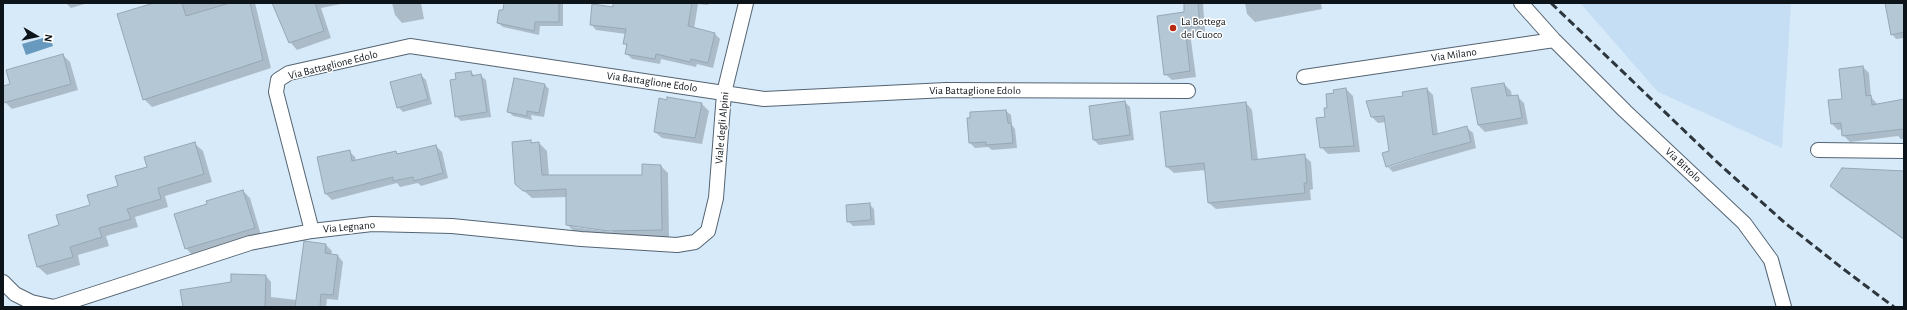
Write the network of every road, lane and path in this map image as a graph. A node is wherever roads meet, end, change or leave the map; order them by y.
1 (746, 3) edge
2 (1521, 3) edge
3 (1554, 40) junction
4 (1304, 77) dead end
5 (1188, 91) dead end
6 (724, 93) junction
7 (1818, 150) dead end
8 (1904, 152) edge
9 (312, 231) junction
10 (708, 231) joint
11 (3, 282) edge
12 (54, 307) edge
13 (1784, 307) edge

1 - 6 street, Viale degli Alpini
2 - 3 street
3 - 4 street, Via Milano
3 - 13 street, Via Bittolo
5 - 6 street, Via Battaglione Edolo
6 - 9 street, Via Battaglione Edolo
6 - 10 street, Viale degli Alpini
7 - 8 street
9 - 10 street, Via Legnano
9 - 12 street, Via Legnano
11 - 12 street, Via Legnano

